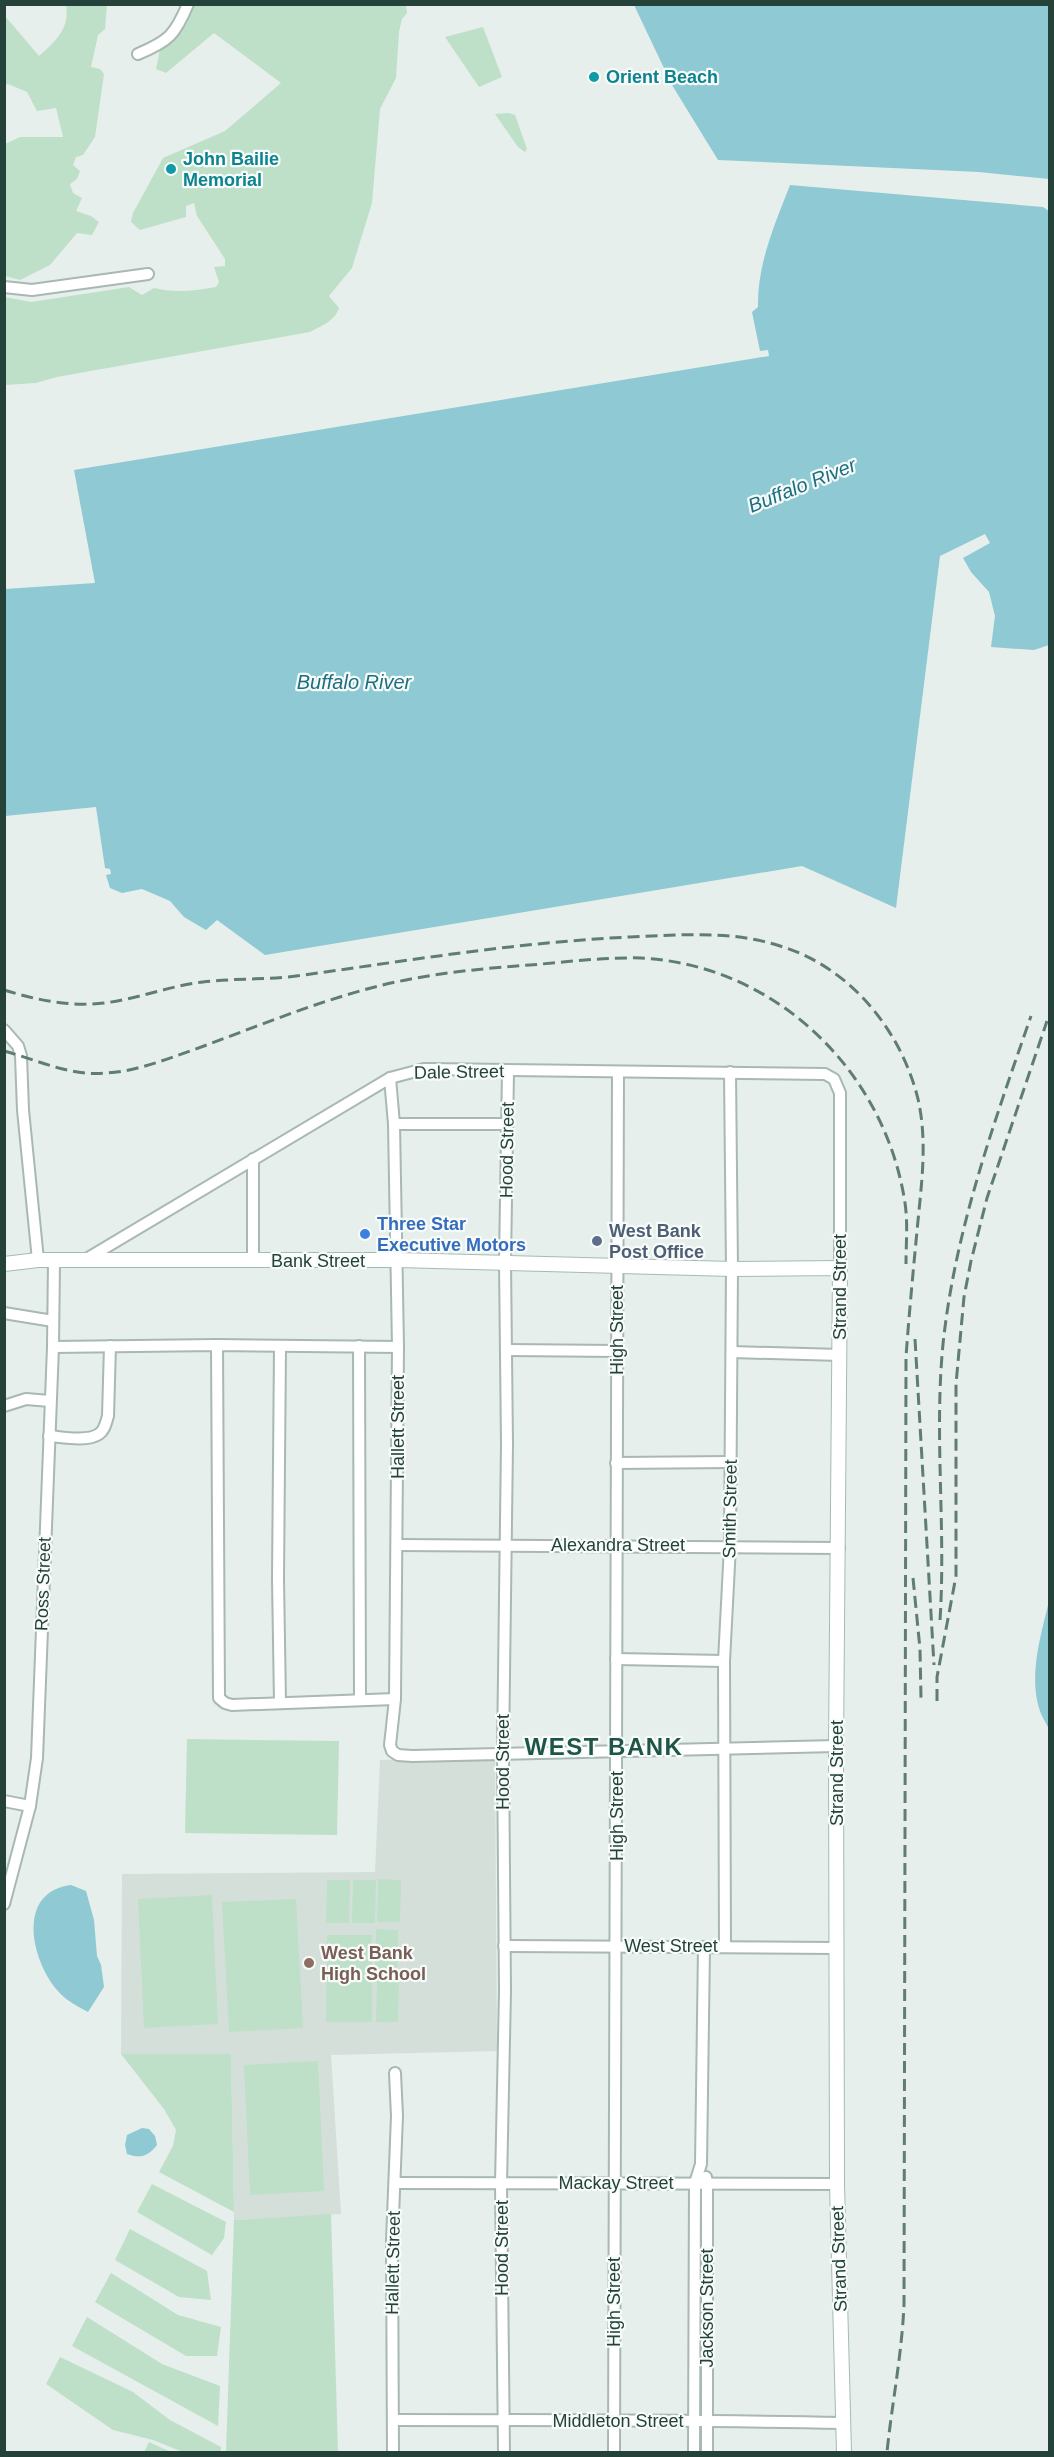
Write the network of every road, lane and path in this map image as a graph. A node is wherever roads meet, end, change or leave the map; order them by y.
1 (188, 4) edge
2 (138, 54) dead end
3 (148, 274) dead end
4 (4, 287) edge
5 (4, 1030) edge
6 (508, 1071) junction
7 (618, 1072) junction
8 (729, 1072) junction
9 (390, 1078) junction
10 (840, 1094) joint
11 (394, 1124) junction
12 (507, 1124) junction
13 (253, 1159) junction
14 (39, 1260) junction
15 (397, 1260) junction
16 (54, 1261) junction
17 (83, 1261) junction
18 (253, 1261) junction
19 (505, 1262) junction
20 (4, 1264) edge
21 (618, 1266) junction
22 (840, 1268) junction
23 (732, 1269) junction
24 (4, 1313) edge
25 (52, 1321) junction
26 (217, 1345) junction
27 (110, 1346) junction
28 (359, 1346) junction
29 (53, 1347) junction
30 (280, 1347) junction
31 (398, 1347) junction
32 (507, 1350) junction
33 (617, 1351) junction
34 (732, 1352) junction
35 (840, 1355) junction
36 (50, 1401) junction
37 (5, 1405) edge
38 (49, 1436) junction
39 (731, 1462) junction
40 (616, 1463) junction
41 (397, 1545) junction
42 (506, 1545) junction
43 (616, 1546) junction
44 (730, 1546) junction
45 (839, 1548) junction
46 (616, 1659) junction
47 (724, 1661) junction
48 (395, 1699) junction
49 (360, 1701) junction
50 (280, 1704) junction
51 (836, 1746) junction
52 (726, 1749) junction
53 (617, 1751) junction
54 (503, 1752) junction
55 (4, 1800) edge
56 (30, 1806) junction
57 (4, 1904) edge
58 (616, 1945) junction
59 (504, 1946) junction
60 (725, 1946) junction
61 (704, 1947) junction
62 (837, 1948) junction
63 (395, 2073) dead end
64 (701, 2164) junction
65 (395, 2183) junction
66 (695, 2183) junction
67 (707, 2183) junction
68 (501, 2184) junction
69 (615, 2184) junction
70 (837, 2184) junction
71 (505, 2420) junction
72 (694, 2420) junction
73 (706, 2420) junction
74 (393, 2421) junction
75 (615, 2422) junction
76 (843, 2423) junction
77 (393, 2452) edge
78 (504, 2452) edge
79 (614, 2452) edge
80 (694, 2452) edge
81 (706, 2452) edge
82 (844, 2452) edge

1 - 2 street
3 - 4 street
5 - 14 street
6 - 7 street, Dale Street
6 - 9 street, Dale Street
6 - 12 street, Hood Street
7 - 8 street, Dale Street
7 - 21 street, High Street
8 - 10 street, Dale Street
8 - 23 street, Smith Street
9 - 11 street, Hallett Street
9 - 13 street, Dale Street
10 - 22 street, Strand Street
11 - 12 street
11 - 15 street, Hallett Street
12 - 19 street, Hood Street
13 - 17 street, Dale Street
13 - 18 street
14 - 16 street, Bank Street
14 - 20 street, Bank Street
15 - 18 street, Bank Street
15 - 19 street, Bank Street
15 - 31 street, Hallett Street
16 - 17 street, Bank Street
16 - 25 street, Ross Street
17 - 18 street, Bank Street
19 - 21 street, Bank Street
19 - 32 street, Hood Street
21 - 23 street, Bank Street
21 - 33 street, High Street
22 - 23 street, Bank Street
22 - 35 street, Strand Street
23 - 34 street, Smith Street
24 - 25 street
25 - 29 street, Ross Street
26 - 27 street
26 - 30 street
26 - 50 street
27 - 29 street
27 - 38 street
28 - 30 street
28 - 31 street
28 - 49 street
29 - 36 street, Ross Street
30 - 50 street
31 - 41 street, Hallett Street
32 - 33 street
32 - 42 street, Hood Street
33 - 40 street, High Street
34 - 35 street
34 - 39 street, Smith Street
35 - 45 street, Strand Street
36 - 37 street
36 - 38 street, Ross Street
38 - 56 street, Ross Street
39 - 40 street
39 - 44 street, Smith Street
40 - 43 street, High Street
41 - 42 street, Alexandra Street
41 - 48 street, Hallett Street
42 - 43 street, Alexandra Street
42 - 54 street, Hood Street
43 - 44 street, Alexandra Street
43 - 46 street, High Street
44 - 45 street, Alexandra Street
44 - 47 street, Smith Street
45 - 51 street, Strand Street
46 - 47 street
46 - 53 street, High Street
47 - 52 street, Smith Street
48 - 49 street
48 - 54 street, Hallett Street
49 - 50 street
51 - 52 street
51 - 62 street, Strand Street
52 - 53 street
52 - 60 street, Smith Street
53 - 54 street
53 - 58 street, High Street
54 - 59 street, Hood Street
55 - 56 street
56 - 57 street, Ross Street
58 - 59 street, West Street
58 - 61 street, West Street
58 - 69 street, High Street
59 - 68 street, Hood Street
60 - 61 street, West Street
60 - 62 street, West Street
61 - 64 street, Jackson Street
62 - 70 street, Strand Street
63 - 65 street, Hallett Street
64 - 66 street, Jackson Street
64 - 67 street, Jackson Street
65 - 68 street, Mackay Street
65 - 74 street, Hallett Street
66 - 67 street, Mackay Street
66 - 69 street, Mackay Street
66 - 72 street, Jackson Street
67 - 70 street, Mackay Street
67 - 73 street, Jackson Street
68 - 69 street, Mackay Street
68 - 71 street, Hood Street
69 - 75 street, High Street
70 - 76 street, Strand Street
71 - 74 street, Middleton Street
71 - 75 street, Middleton Street
71 - 78 street, Hood Street
72 - 73 street, Middleton Street
72 - 75 street, Middleton Street
72 - 80 street, Jackson Street
73 - 76 street, Middleton Street
73 - 81 street, Jackson Street
74 - 77 street, Hallett Street
75 - 79 street, High Street
76 - 82 street, Strand Street

